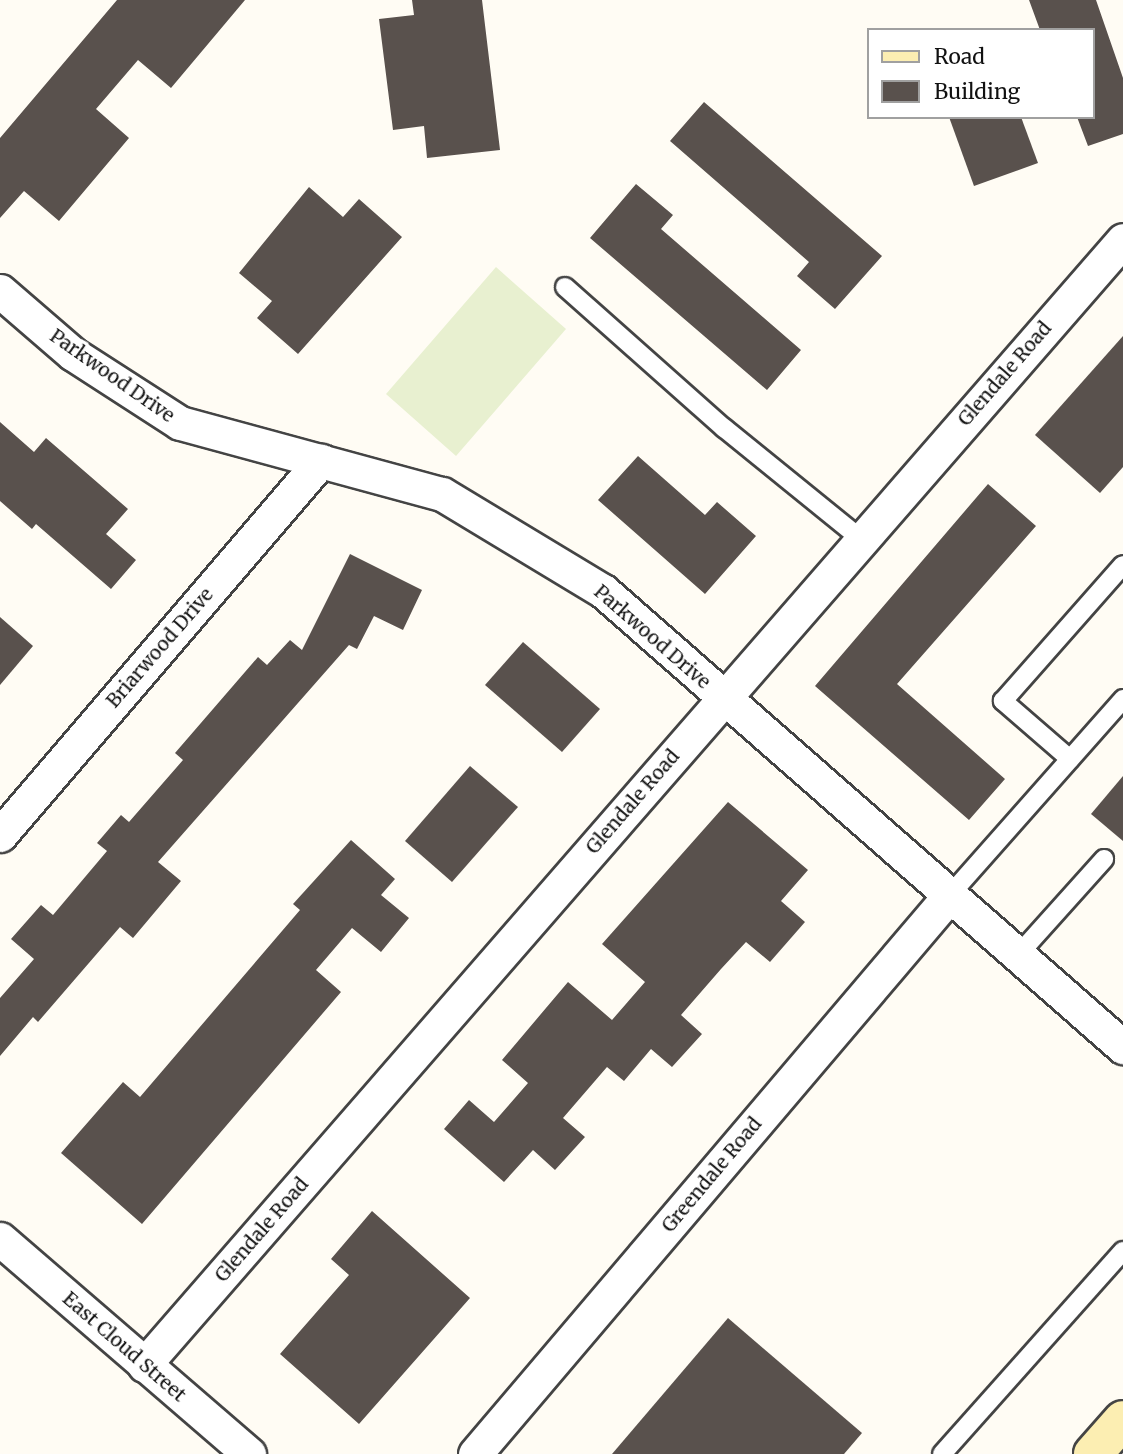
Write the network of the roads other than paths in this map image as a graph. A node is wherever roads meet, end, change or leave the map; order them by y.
1 (1123, 240) edge
2 (565, 287) dead end
3 (0, 291) edge
4 (321, 461) junction
5 (862, 539) junction
6 (1123, 565) edge
7 (723, 698) junction
8 (1123, 699) edge
9 (1070, 759) junction
10 (0, 835) edge
11 (1104, 859) dead end
12 (949, 896) junction
13 (1018, 956) junction
14 (1123, 1047) edge
15 (0, 1239) edge
16 (1123, 1251) edge
17 (144, 1366) junction
18 (1123, 1420) edge
19 (249, 1454) edge
20 (475, 1454) edge
21 (942, 1454) edge
22 (1093, 1454) edge

1 - 5 street, Glendale Road
2 - 5 lane
3 - 4 street, Parkwood Drive
4 - 7 street, Parkwood Drive
4 - 10 street, Briarwood Drive
5 - 7 street, Glendale Road
6 - 9 lane
7 - 12 street, Parkwood Drive
7 - 17 street, Glendale Road
8 - 9 lane
9 - 12 lane
11 - 13 lane
12 - 13 street, Parkwood Drive
12 - 20 street, Greendale Road
13 - 14 street, Parkwood Drive
15 - 17 street, East Cloud Street
16 - 21 lane
17 - 19 street, East Cloud Street
18 - 22 main road

